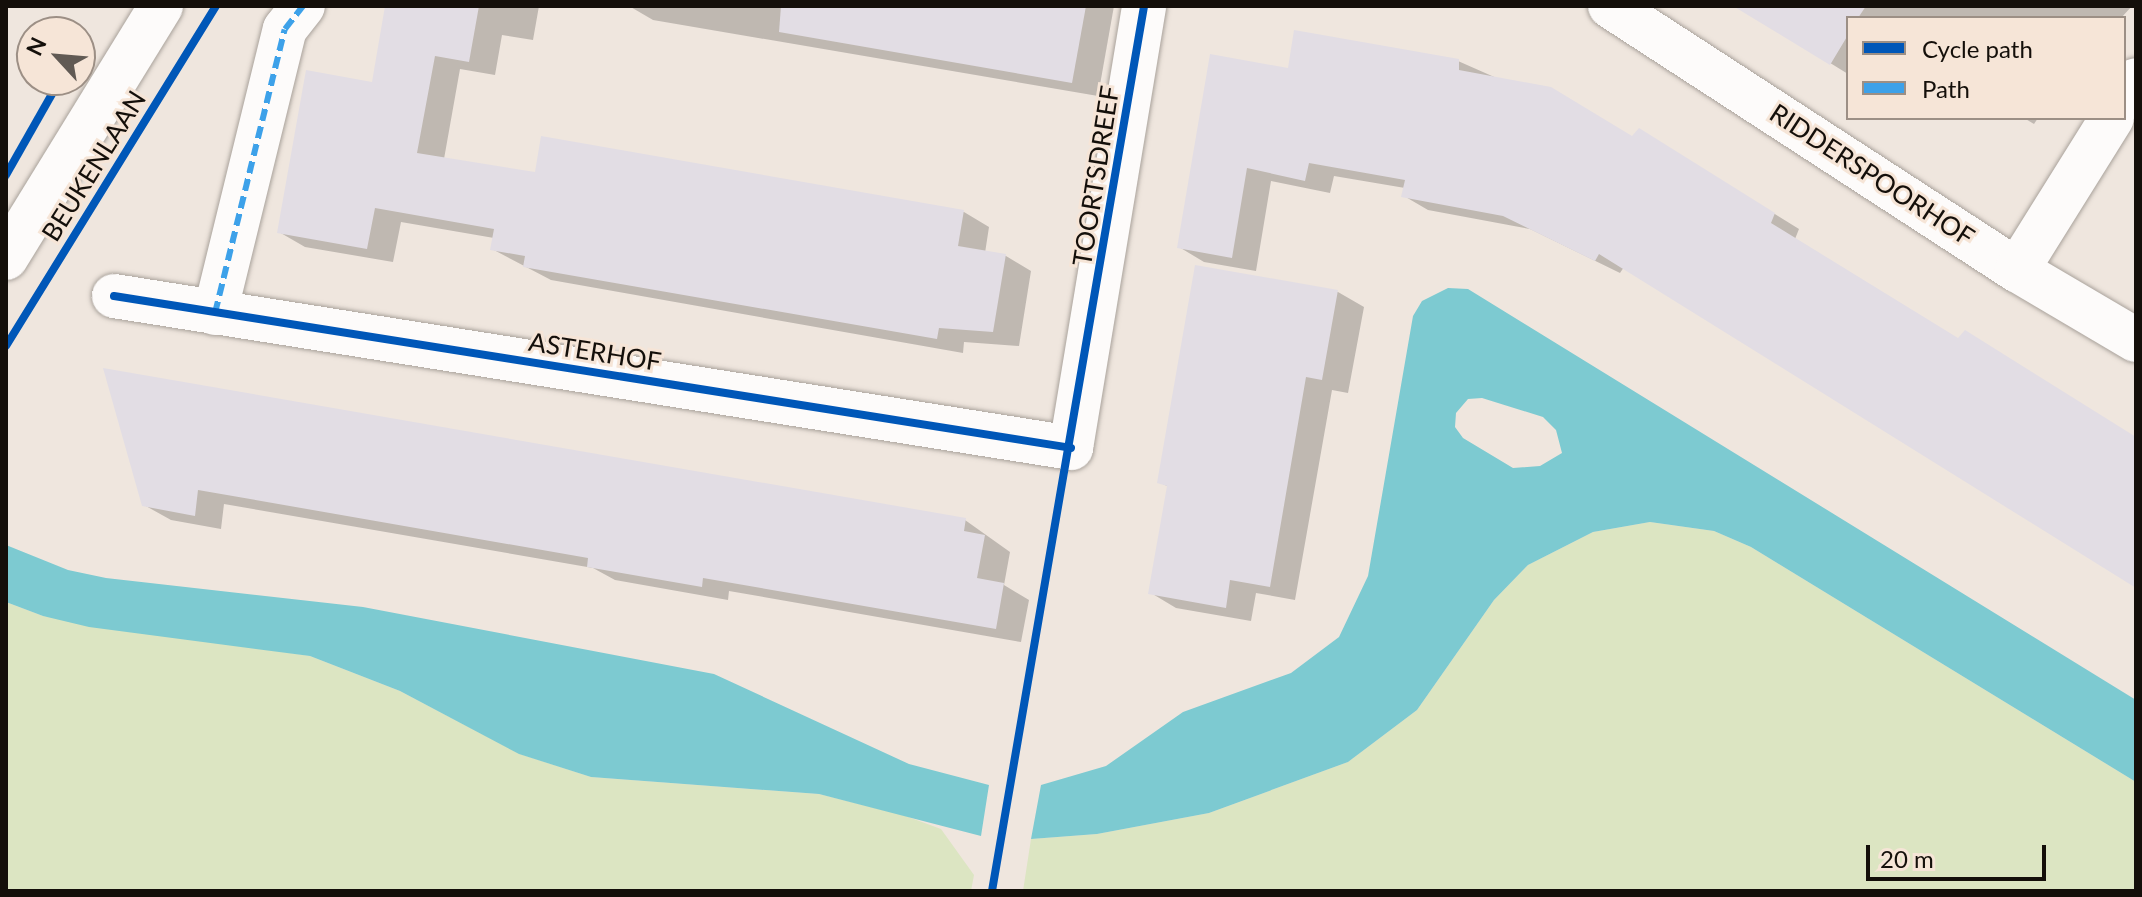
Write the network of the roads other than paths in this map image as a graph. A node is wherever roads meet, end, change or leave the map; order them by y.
1 (161, 6) edge
2 (303, 6) edge
3 (1144, 6) edge
4 (1610, 6) edge
5 (2111, 120) edge
6 (6, 258) edge
7 (2017, 270) junction
8 (114, 296) dead end
9 (215, 313) junction
10 (2136, 340) edge
11 (1071, 448) joint

1 - 6 street, BEUKENLAAN
2 - 9 street
3 - 11 street, TOORTSDREEF
4 - 7 street, RIDDERSPOORHOF
5 - 7 street
7 - 10 street, RIDDERSPOORHOF
8 - 9 street, ASTERHOF
9 - 11 street, ASTERHOF

